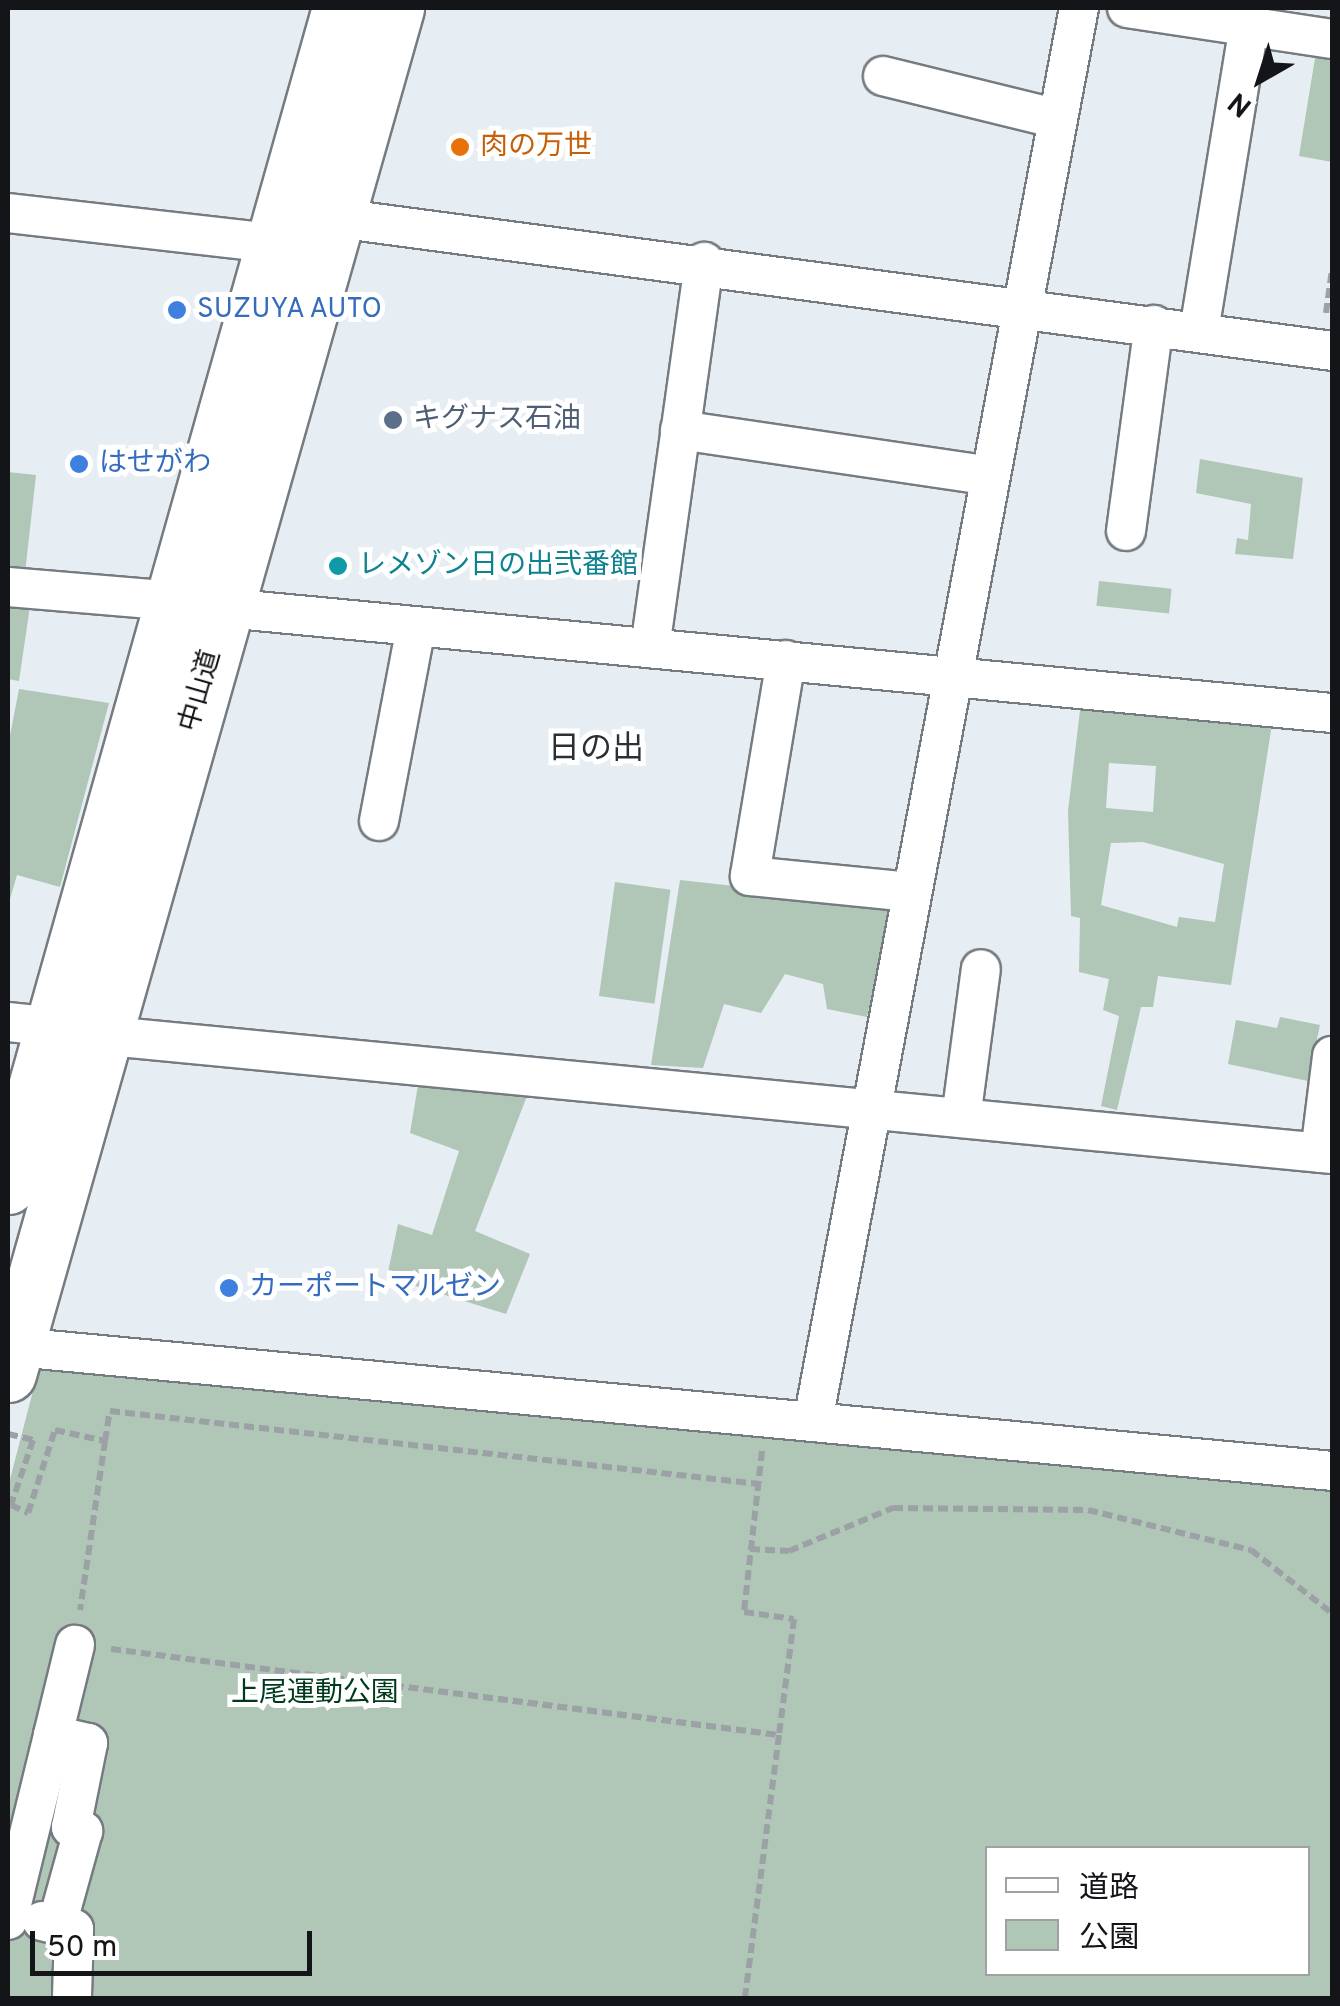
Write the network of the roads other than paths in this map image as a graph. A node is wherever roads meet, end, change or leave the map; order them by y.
1 (340, 8) edge
2 (396, 8) edge
3 (1079, 8) edge
4 (1127, 8) edge
5 (1249, 26) junction
6 (1332, 38) edge
7 (883, 76) dead end
8 (1054, 118) junction
9 (8, 213) edge
10 (337, 218) junction
11 (273, 243) junction
12 (704, 262) junction
13 (1021, 306) junction
14 (1154, 324) junction
15 (1198, 331) junction
16 (1332, 351) edge
17 (680, 430) junction
18 (990, 476) junction
19 (1126, 531) dead end
20 (8, 587) edge
21 (201, 605) junction
22 (416, 627) junction
23 (650, 648) junction
24 (786, 660) junction
25 (951, 676) junction
26 (1332, 713) edge
27 (379, 821) dead end
28 (910, 892) junction
29 (981, 969) dead end
30 (54, 1028) edge
31 (1332, 1056) edge
32 (865, 1109) junction
33 (961, 1118) junction
34 (1326, 1153) edge
35 (8, 1186) edge
36 (12, 1361) edge
37 (813, 1421) junction
38 (1332, 1471) edge
39 (75, 1645) road end
40 (53, 1734) junction
41 (8, 1915) edge
42 (58, 1924) junction
43 (72, 1998) edge

1 - 11 highway, 中山道
2 - 10 highway, 中山道
3 - 8 street
4 - 5 street
5 - 6 street
5 - 15 street
7 - 8 street
8 - 13 street
9 - 11 street
10 - 12 street
10 - 21 highway, 中山道
11 - 21 highway, 中山道
12 - 13 street
12 - 17 street
13 - 14 street
13 - 18 street
14 - 15 street
14 - 19 street
15 - 16 street
17 - 18 street
17 - 23 street
18 - 25 street
20 - 21 street
21 - 22 street
21 - 30 highway, 中山道
22 - 23 street
22 - 27 street
23 - 24 street
24 - 25 street
24 - 28 street
25 - 26 street
25 - 28 street
28 - 32 street
29 - 33 street
30 - 32 street
30 - 35 highway, 中山道
30 - 36 highway, 中山道
31 - 34 street
32 - 33 street
32 - 37 street
33 - 34 street
36 - 37 street
37 - 38 street
39 - 40 street
40 - 41 street
40 - 42 street
41 - 42 street
42 - 43 street

